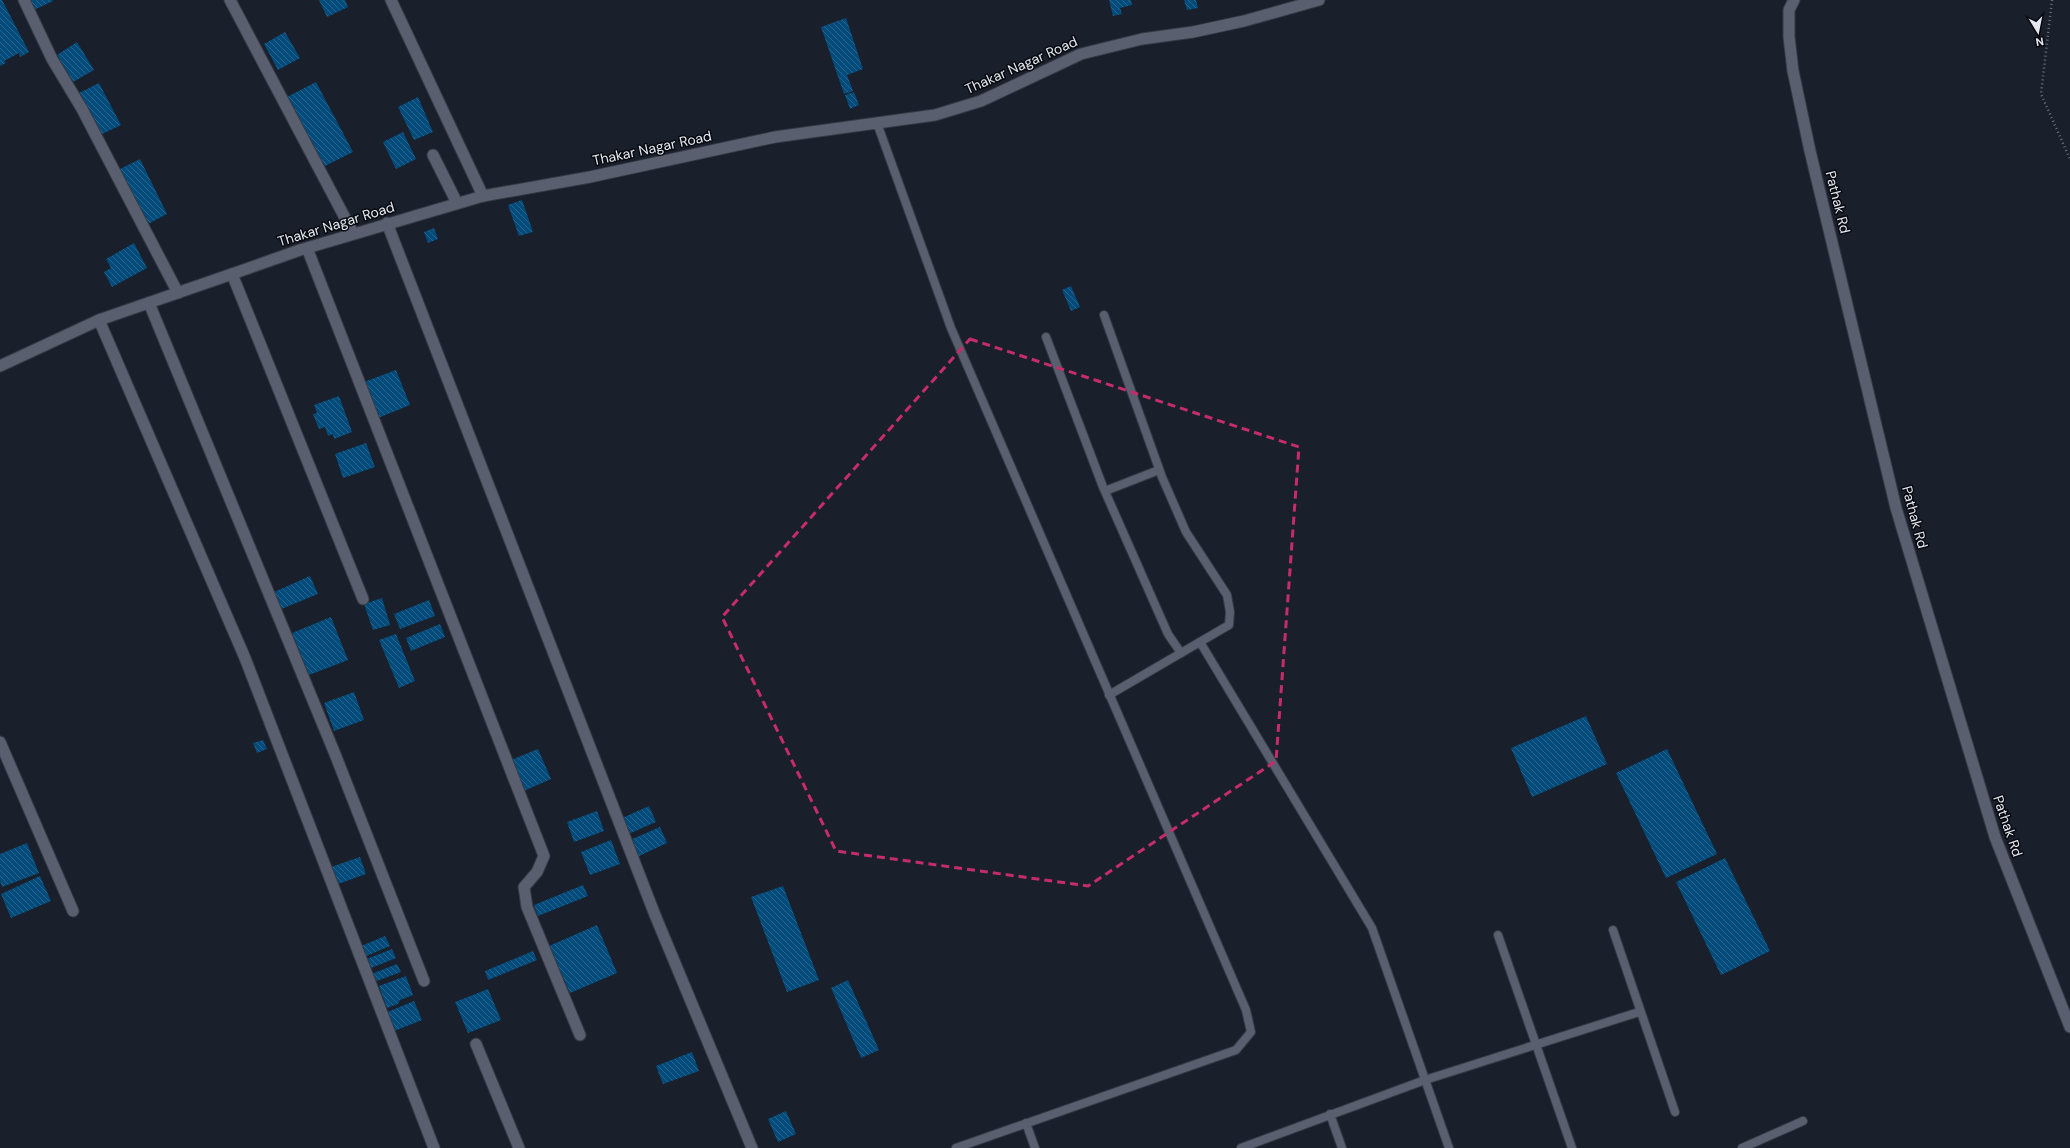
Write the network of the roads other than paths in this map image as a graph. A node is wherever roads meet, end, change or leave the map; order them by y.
1 (24, 0) edge
2 (230, 0) edge
3 (391, 0) edge
4 (1320, 0) edge
5 (1794, 0) edge
6 (877, 123) junction
7 (433, 155) dead end
8 (483, 196) junction
9 (457, 203) junction
10 (387, 224) junction
11 (353, 233) junction
12 (307, 248) junction
13 (232, 274) junction
14 (178, 293) junction
15 (149, 303) junction
16 (1104, 315) dead end
17 (100, 320) junction
18 (1046, 338) dead end
19 (0, 366) edge
20 (1159, 470) junction
21 (1105, 491) junction
22 (363, 599) dead end
23 (1200, 642) junction
24 (1181, 653) junction
25 (1110, 695) junction
26 (0, 742) edge
27 (73, 911) dead end
28 (1613, 930) dead end
29 (1498, 935) dead end
30 (424, 981) dead end
31 (1639, 1012) junction
32 (2070, 1027) edge
33 (580, 1035) dead end
34 (476, 1044) dead end
35 (1536, 1045) junction
36 (1425, 1080) junction
37 (1675, 1112) dead end
38 (1330, 1114) junction
39 (1802, 1121) dead end
40 (1026, 1124) junction
41 (434, 1148) edge
42 (519, 1148) edge
43 (752, 1148) edge
44 (956, 1148) edge
45 (1035, 1148) edge
46 (1241, 1148) edge
47 (1342, 1148) edge
48 (1449, 1148) edge
49 (1572, 1148) edge
50 (1742, 1148) edge

1 - 14 street
2 - 11 street
3 - 8 street
4 - 6 street, Thakar Nagar Road
5 - 32 street, Pathak Rd
6 - 8 street, Thakar Nagar Road
6 - 25 lane
7 - 9 street
8 - 9 street, Thakar Nagar Road
9 - 10 street, Thakar Nagar Road
10 - 11 street, Thakar Nagar Road
10 - 43 street
11 - 12 street, Thakar Nagar Road
12 - 13 street, Thakar Nagar Road
12 - 33 street
13 - 14 street, Thakar Nagar Road
13 - 22 street
14 - 15 street, Thakar Nagar Road
15 - 17 street, Thakar Nagar Road
15 - 30 street
16 - 20 lane
17 - 19 street, Thakar Nagar Road
17 - 41 street
18 - 21 lane
20 - 21 lane
20 - 23 lane
21 - 24 lane
23 - 24 lane
23 - 36 lane
24 - 25 lane
25 - 40 lane
26 - 27 street
28 - 31 lane
29 - 35 lane
31 - 35 lane
31 - 37 lane
34 - 42 street
35 - 36 lane
35 - 49 lane
36 - 38 lane
36 - 48 lane
38 - 46 lane
38 - 47 lane
39 - 50 lane
40 - 44 lane
40 - 45 lane

